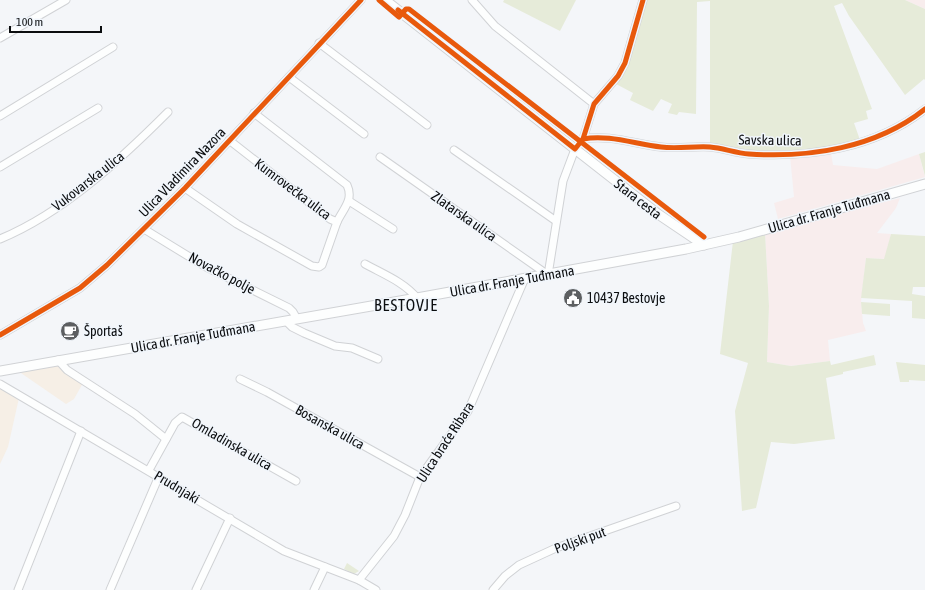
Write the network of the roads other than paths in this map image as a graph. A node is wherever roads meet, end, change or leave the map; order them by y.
1 (66, 0) edge
2 (361, 0) edge
3 (385, 0) edge
4 (472, 0) edge
5 (643, 0) edge
6 (0, 38) edge
7 (319, 42) junction
8 (113, 47) dead end
9 (289, 77) junction
10 (594, 104) junction
11 (98, 108) dead end
12 (925, 109) edge
13 (168, 112) dead end
14 (254, 113) junction
15 (0, 116) edge
16 (427, 125) dead end
17 (364, 134) dead end
18 (583, 139) junction
19 (229, 140) junction
20 (575, 149) junction
21 (454, 150) dead end
22 (380, 157) dead end
23 (0, 167) edge
24 (925, 184) edge
25 (185, 188) junction
26 (349, 201) junction
27 (556, 221) junction
28 (337, 222) junction
29 (144, 229) junction
30 (393, 229) dead end
31 (0, 239) edge
32 (704, 245) junction
33 (365, 264) dead end
34 (548, 274) junction
35 (525, 278) junction
36 (417, 298) junction
37 (297, 319) junction
38 (286, 321) junction
39 (0, 335) edge
40 (378, 359) dead end
41 (58, 360) junction
42 (0, 371) edge
43 (240, 379) dead end
44 (0, 384) edge
45 (81, 431) junction
46 (166, 439) junction
47 (149, 470) junction
48 (159, 476) junction
49 (420, 477) junction
50 (296, 481) dead end
51 (676, 506) dead end
52 (230, 518) junction
53 (325, 567) junction
54 (359, 580) junction
55 (18, 590) edge
56 (110, 590) edge
57 (196, 590) edge
58 (314, 590) edge
59 (376, 590) edge
60 (493, 590) edge

1 - 6 street
2 - 7 street, Ulica Vladimira Nazora
3 - 20 main road, Stara cesta
4 - 10 street
5 - 10 street
7 - 9 street, Ulica Vladimira Nazora
7 - 16 street
8 - 15 street
9 - 14 street, Ulica Vladimira Nazora
9 - 17 street
10 - 18 street
11 - 23 street
12 - 18 street, Savska ulica
13 - 31 street, Vukovarska ulica
14 - 19 street, Ulica Vladimira Nazora
14 - 26 street
18 - 20 street
19 - 25 street, Ulica Vladimira Nazora
19 - 28 street, Kumrovečka ulica
20 - 27 street
20 - 32 main road, Stara cesta
21 - 27 street
22 - 34 street, Zlatarska ulica
24 - 32 main road, Ulica dr. Franje Tuđmana
25 - 28 street, Kumrovečka ulica
25 - 29 street, Ulica Vladimira Nazora
26 - 28 street
26 - 30 street
27 - 34 street
29 - 37 street, Novačko polje
29 - 39 street, Ulica Vladimira Nazora
32 - 34 main road, Ulica dr. Franje Tuđmana
33 - 36 street
34 - 35 main road, Ulica dr. Franje Tuđmana
35 - 36 main road, Ulica dr. Franje Tuđmana
35 - 49 street, Ulica braće Ribara
36 - 37 main road, Ulica dr. Franje Tuđmana
37 - 38 main road, Ulica dr. Franje Tuđmana
38 - 40 street
38 - 41 main road, Ulica dr. Franje Tuđmana
41 - 42 main road, Ulica dr. Franje Tuđmana
41 - 46 street
43 - 49 street, Bosanska ulica
44 - 45 street, Prudnjaki
45 - 47 street, Prudnjaki
45 - 55 street
46 - 47 street, Omladinska ulica
46 - 50 street, Omladinska ulica
47 - 48 street, Prudnjaki
48 - 52 street, Prudnjaki
48 - 56 street
49 - 54 street, Ulica braće Ribara
51 - 60 street, Poljski put
52 - 53 street, Prudnjaki
52 - 57 street
53 - 54 street, Prudnjaki
53 - 58 street
54 - 59 street

